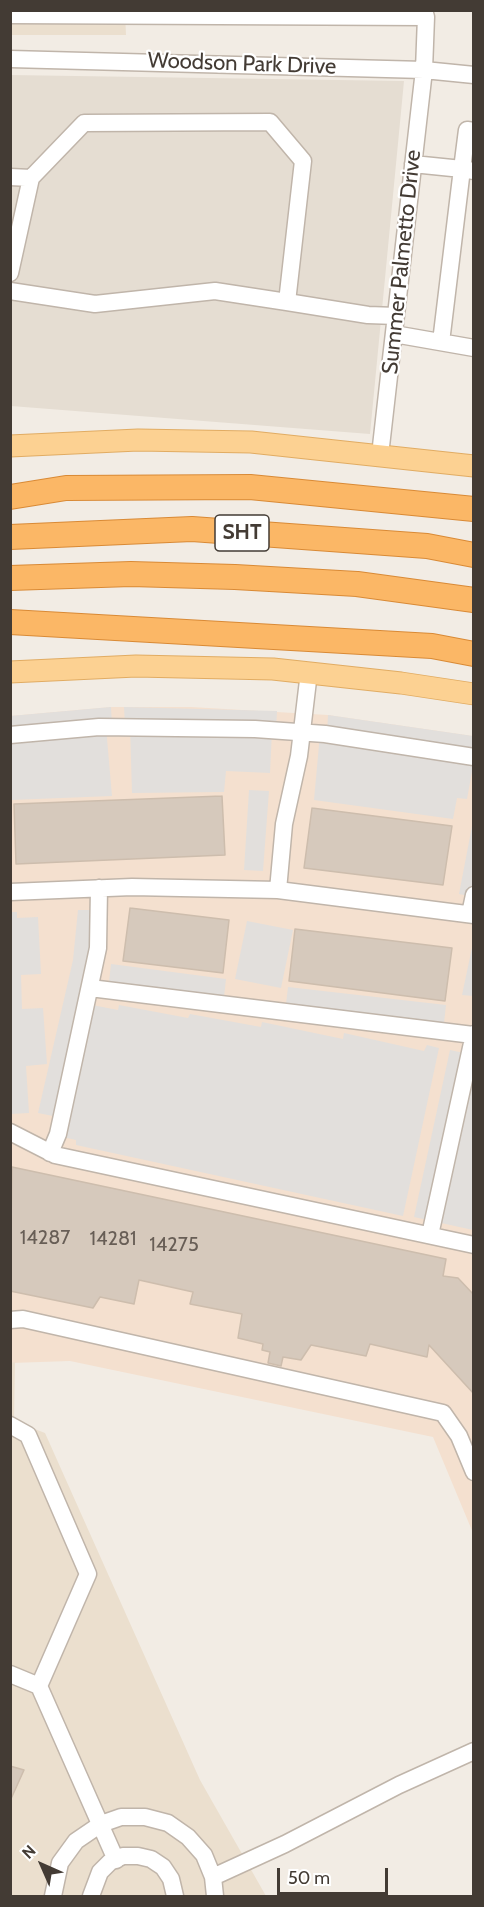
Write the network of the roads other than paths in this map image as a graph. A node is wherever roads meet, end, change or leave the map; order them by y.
1 (280, 14) edge
2 (425, 14) edge
3 (10, 15) edge
4 (10, 59) edge
5 (424, 70) junction
6 (474, 75) edge
7 (474, 131) edge
8 (413, 164) junction
9 (468, 170) edge
10 (10, 177) edge
11 (31, 178) junction
12 (456, 216) junction
13 (474, 217) edge
14 (10, 273) edge
15 (10, 291) edge
16 (287, 302) junction
17 (396, 316) junction
18 (394, 334) junction
19 (441, 342) junction
20 (474, 348) edge
21 (10, 441) edge
22 (42, 445) junction
23 (10, 446) edge
24 (380, 455) junction
25 (474, 466) edge
26 (10, 497) edge
27 (474, 509) edge
28 (10, 537) edge
29 (474, 555) edge
30 (10, 578) edge
31 (474, 600) edge
32 (10, 622) edge
33 (474, 654) edge
34 (42, 671) junction
35 (10, 672) edge
36 (309, 672) junction
37 (10, 678) edge
38 (474, 694) edge
39 (302, 732) junction
40 (10, 735) edge
41 (474, 757) edge
42 (99, 888) junction
43 (278, 890) junction
44 (10, 892) edge
45 (474, 895) edge
46 (472, 915) edge
47 (90, 988) junction
48 (473, 1035) edge
49 (10, 1132) edge
50 (50, 1153) junction
51 (430, 1235) junction
52 (474, 1245) edge
53 (10, 1320) edge
54 (10, 1425) edge
55 (474, 1472) edge
56 (10, 1674) edge
57 (39, 1686) junction
58 (474, 1751) edge
59 (101, 1824) junction
60 (116, 1860) junction
61 (213, 1877) junction
62 (53, 1896) edge
63 (91, 1896) edge
64 (175, 1896) edge
65 (215, 1896) edge

1 - 2 street
1 - 3 street
2 - 5 street, Summer Palmetto Drive
4 - 5 street, Woodson Park Drive
5 - 6 street, Woodson Park Drive
5 - 8 street, Summer Palmetto Drive
7 - 9 street
8 - 9 street
8 - 17 street, Summer Palmetto Drive
9 - 12 street
10 - 11 street
11 - 14 street
11 - 16 street
12 - 13 street
12 - 19 street
15 - 16 street
16 - 17 street
17 - 18 street, Summer Palmetto Drive
18 - 19 street
18 - 24 street, Summer Palmetto Drive
19 - 20 street
21 - 22 main road
22 - 23 main road
22 - 24 main road
24 - 25 main road
26 - 27 highway
28 - 29 highway, SHT
30 - 31 highway, SHT
32 - 33 highway
34 - 35 main road
34 - 36 main road
34 - 37 main road
36 - 38 main road
36 - 39 street
39 - 40 street
39 - 41 street
39 - 43 street
42 - 43 street
42 - 44 street
42 - 47 street
43 - 46 street
45 - 46 street
47 - 48 street
47 - 50 street
48 - 51 street
49 - 50 street
50 - 51 street
51 - 52 street
53 - 55 street
54 - 57 street
56 - 57 street
57 - 59 street
58 - 61 street
59 - 60 street
59 - 61 street
59 - 62 street
60 - 63 street
60 - 64 street
61 - 65 street

